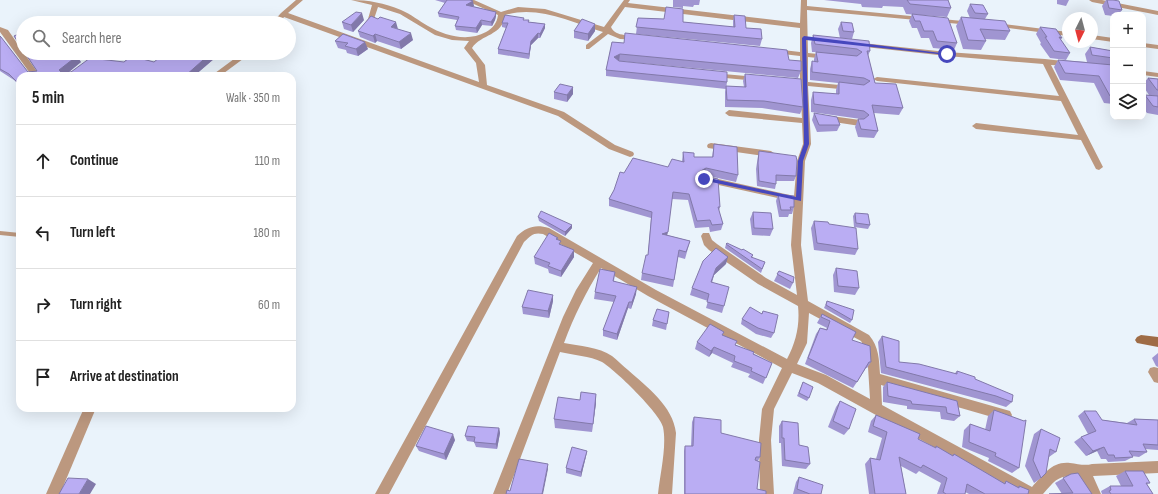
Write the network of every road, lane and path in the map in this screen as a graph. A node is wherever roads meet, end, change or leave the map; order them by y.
1 (300, 0) edge
2 (354, 0) edge
3 (468, 0) edge
4 (1092, 0) edge
5 (626, 2) edge
6 (376, 4) junction
7 (804, 4) edge
8 (1158, 13) edge
9 (283, 14) joint
10 (501, 14) junction
11 (289, 16) edge
12 (296, 19) edge
13 (804, 26) junction
14 (0, 29) edge
15 (608, 31) junction
16 (1062, 33) edge
17 (478, 38) junction
18 (1098, 38) edge
19 (352, 39) junction
20 (647, 39) edge
21 (1110, 40) edge
22 (849, 43) edge
23 (1146, 45) edge
24 (589, 47) dead end
25 (1158, 47) edge
26 (16, 48) edge
27 (767, 51) edge
28 (804, 54) junction
29 (839, 58) edge
30 (25, 60) edge
31 (91, 60) edge
32 (99, 60) edge
33 (238, 60) edge
34 (1045, 61) junction
35 (113, 62) edge
36 (1077, 64) edge
37 (81, 67) edge
38 (33, 72) edge
39 (222, 72) edge
40 (1146, 73) edge
41 (704, 74) edge
42 (1158, 75) edge
43 (877, 79) dead end
44 (767, 80) edge
45 (789, 82) edge
46 (804, 84) junction
47 (483, 86) junction
48 (861, 90) edge
49 (1064, 99) junction
50 (729, 113) dead end
51 (806, 118) junction
52 (860, 122) edge
53 (976, 126) dead end
54 (1084, 138) junction
55 (711, 146) dead end
56 (630, 154) dead end
57 (779, 155) edge
58 (1099, 167) dead end
59 (704, 179) edge
60 (799, 200) junction
61 (0, 233) edge
62 (16, 235) edge
63 (706, 236) dead end
64 (599, 262) junction
65 (803, 303) junction
66 (1141, 340) dead end
67 (1158, 342) edge
68 (557, 346) junction
69 (789, 366) junction
70 (874, 378) junction
71 (876, 408) junction
72 (88, 412) edge
73 (1017, 419) edge
74 (1158, 467) edge
75 (1087, 472) junction
76 (53, 494) edge
77 (383, 494) edge
78 (500, 494) edge
79 (665, 494) edge
80 (767, 494) edge
81 (1033, 494) edge
82 (1094, 494) edge

1 - 9 street
2 - 6 street
3 - 10 street
4 - 8 street
5 - 13 street
5 - 15 street
6 - 17 street
6 - 19 street
7 - 13 street
7 - 16 street
9 - 11 street
10 - 15 street
10 - 17 street
12 - 19 street
13 - 28 street
14 - 26 street
15 - 20 street
15 - 24 street
17 - 47 street
18 - 21 street
19 - 47 street
22 - 34 street
23 - 25 street
27 - 28 street
28 - 29 street
28 - 46 street
30 - 38 street
31 - 37 street
32 - 35 street
33 - 39 street
34 - 36 street
34 - 49 street
40 - 42 street
41 - 44 street
43 - 49 street
45 - 46 street
46 - 48 street
46 - 51 street
47 - 56 street
49 - 54 street
50 - 51 street
51 - 52 street
51 - 60 street
53 - 54 street
54 - 58 street
55 - 57 street
59 - 60 street
60 - 65 street
61 - 62 lane
63 - 65 street
64 - 68 street
64 - 69 street
64 - 77 street
65 - 69 street
65 - 70 street
66 - 67 street
68 - 78 street
68 - 79 street
69 - 71 street
69 - 80 street
70 - 71 street
70 - 73 street
71 - 81 street
72 - 76 street
74 - 75 street
75 - 81 street
75 - 82 street

